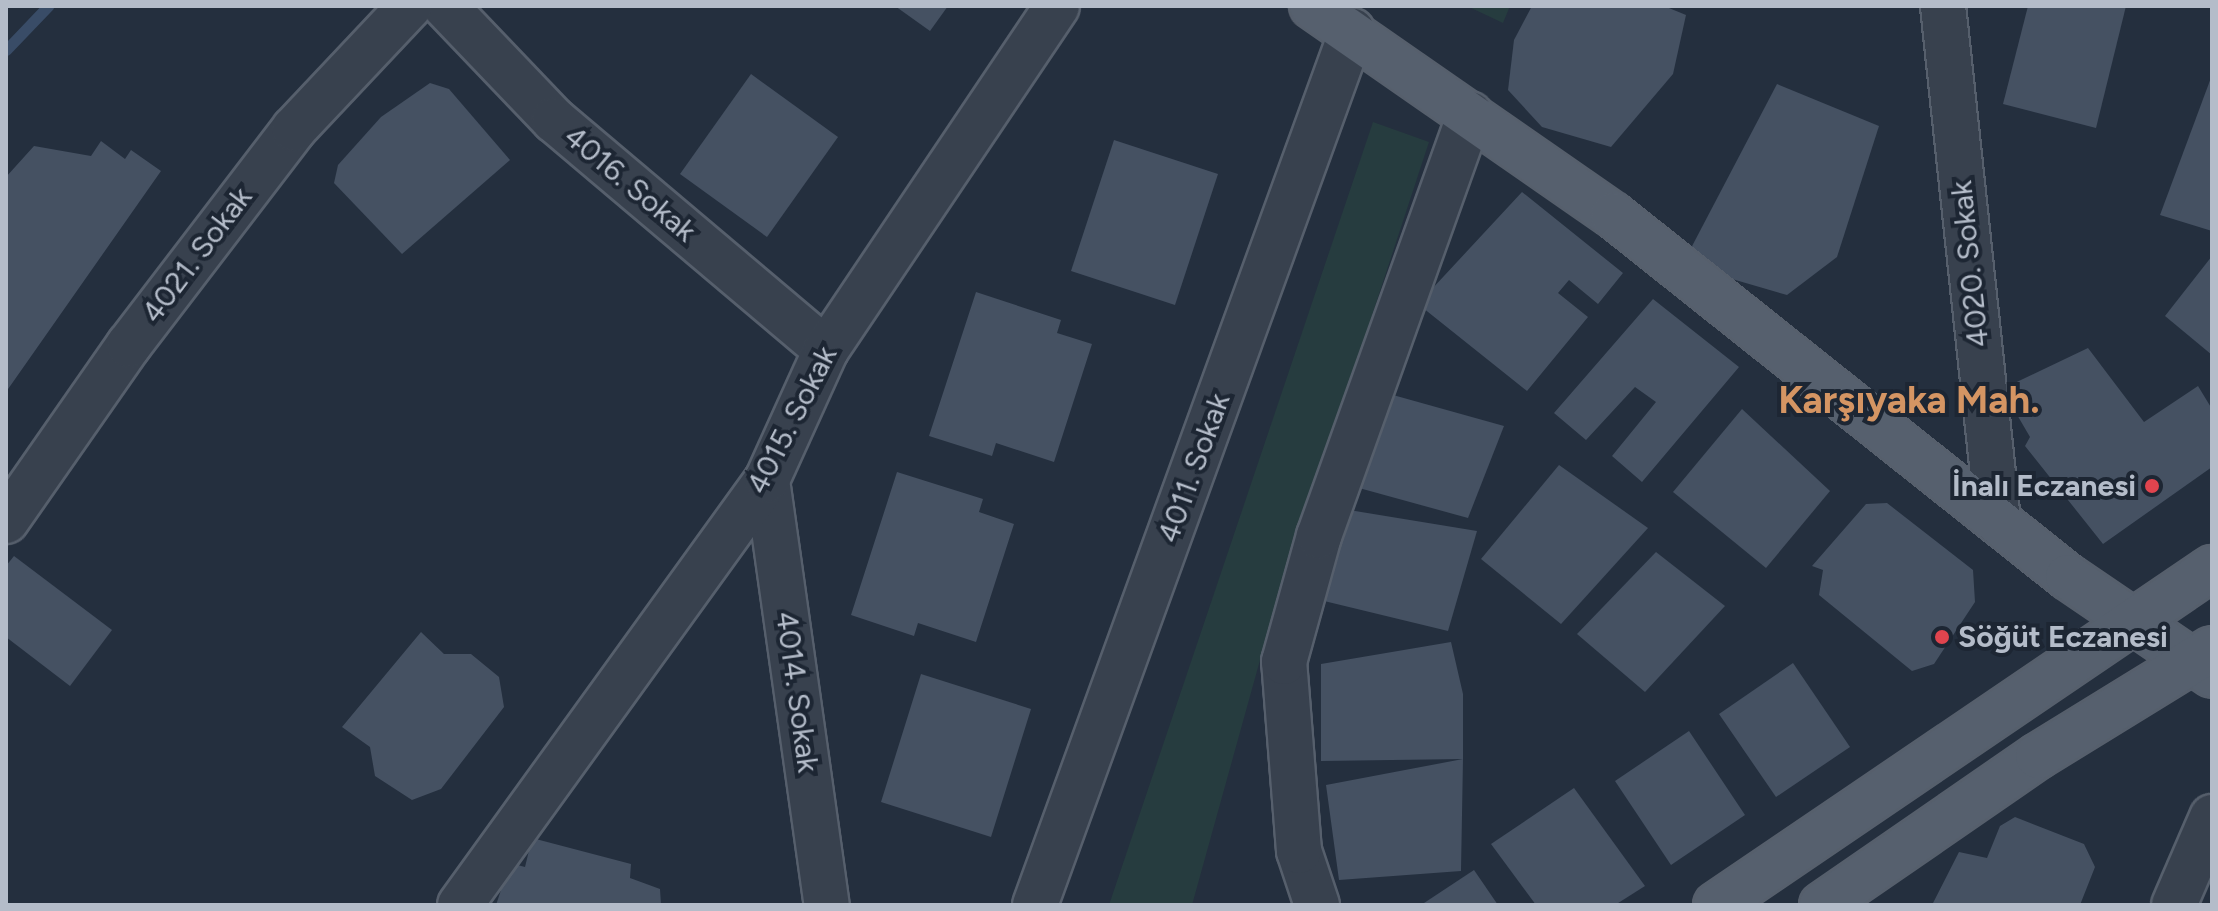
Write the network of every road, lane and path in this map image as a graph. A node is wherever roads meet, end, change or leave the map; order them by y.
1 (410, 6) edge
2 (445, 6) edge
3 (1057, 6) edge
4 (1312, 6) edge
5 (1943, 6) edge
6 (1352, 31) junction
7 (1470, 114) junction
8 (826, 350) junction
9 (767, 480) junction
10 (6, 521) edge
11 (1998, 521) junction
12 (2212, 568) edge
13 (2133, 621) junction
14 (2206, 662) edge
15 (2212, 817) edge
16 (460, 905) edge
17 (827, 905) edge
18 (1035, 905) edge
19 (1317, 905) edge
20 (1716, 905) edge
21 (1822, 905) edge
22 (2174, 905) edge

1 - 10 street, 4021. Sokak
2 - 8 street, 4016. Sokak
3 - 8 street, 4015. Sokak
4 - 6 main road
5 - 11 street, 4020. Sokak
6 - 7 main road
6 - 18 street, 4011. Sokak
7 - 11 main road
7 - 19 street
8 - 9 street, 4015. Sokak
9 - 16 street, 4015. Sokak
9 - 17 street, 4014. Sokak
11 - 13 main road
12 - 13 main road
13 - 14 main road
13 - 20 main road
14 - 21 main road
15 - 22 street

